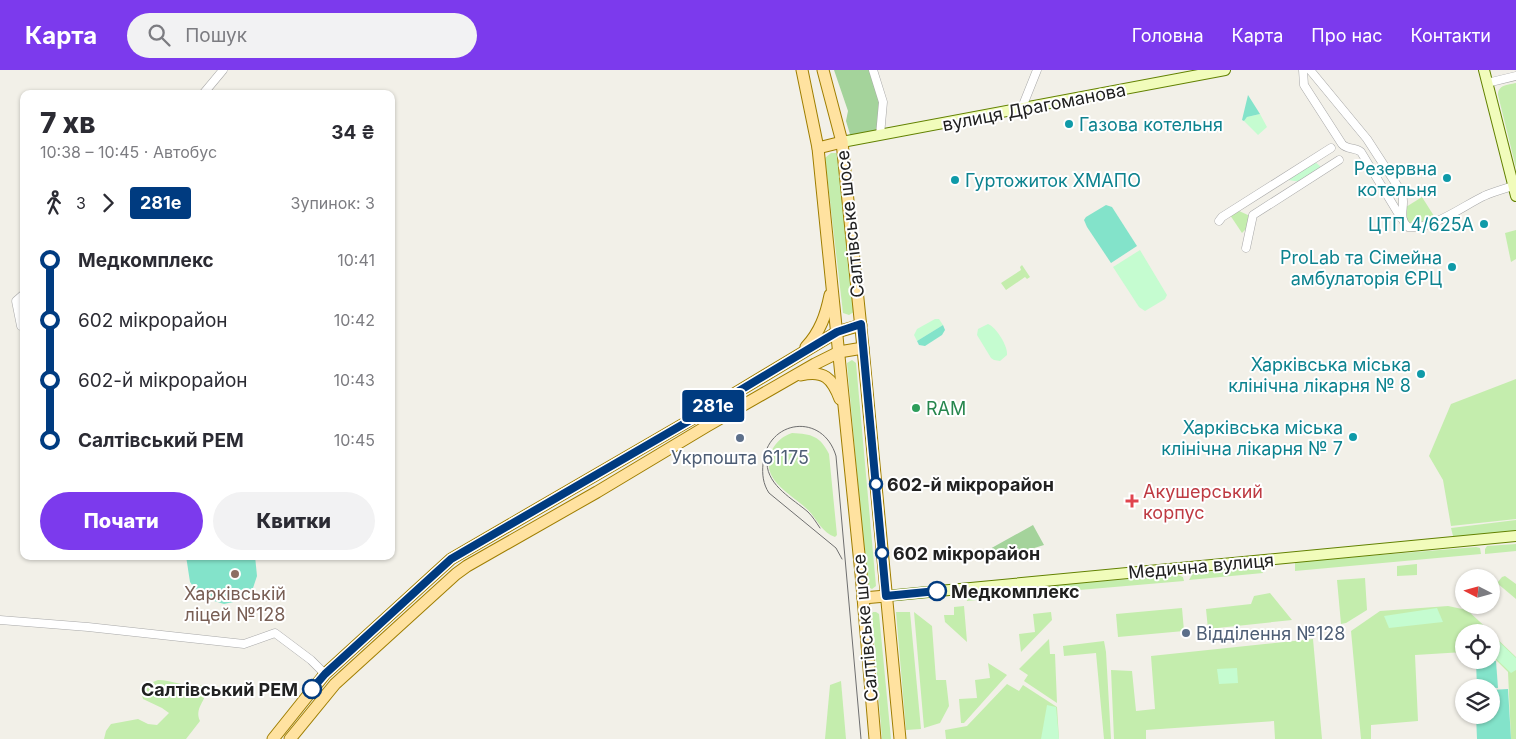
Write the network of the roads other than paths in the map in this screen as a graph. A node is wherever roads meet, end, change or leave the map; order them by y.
1 (223, 70) edge
2 (802, 70) edge
3 (823, 70) edge
4 (873, 70) edge
5 (1037, 70) edge
6 (1225, 70) edge
7 (1304, 70) edge
8 (1310, 70) edge
9 (1484, 70) edge
10 (1208, 71) edge
11 (1516, 76) edge
12 (1487, 83) junction
13 (207, 90) edge
14 (1021, 110) junction
15 (880, 136) junction
16 (842, 142) junction
17 (818, 148) junction
18 (1331, 148) dead end
19 (1339, 160) dead end
20 (1515, 191) edge
21 (1401, 218) junction
22 (1219, 221) dead end
23 (1246, 248) dead end
24 (833, 286) junction
25 (20, 298) edge
26 (20, 321) edge
27 (861, 324) junction
28 (837, 332) junction
29 (863, 348) junction
30 (839, 352) junction
31 (795, 357) junction
32 (794, 376) junction
33 (844, 409) junction
34 (1516, 536) edge
35 (886, 596) junction
36 (863, 598) junction
37 (0, 620) edge
38 (325, 674) junction
39 (335, 684) junction
40 (273, 739) edge
41 (290, 739) edge
42 (875, 739) edge
43 (900, 739) edge

1 - 13 street
2 - 17 main road, Салтівське шосе
3 - 16 main road, Салтівське шосе
4 - 15 street
5 - 14 street
6 - 10 street, вулиця Драгоманова
7 - 21 street
8 - 21 street
9 - 12 street
10 - 14 street, вулиця Драгоманова
11 - 12 street
12 - 20 street
14 - 15 street, вулиця Драгоманова
15 - 16 street, вулиця Драгоманова
16 - 17 main road
16 - 27 main road, Салтівське шосе
17 - 24 main road, Салтівське шосе
18 - 22 street
19 - 23 street
20 - 21 street
24 - 28 main road, Салтівське шосе
24 - 31 main road
25 - 26 street
27 - 28 main road
27 - 29 main road, Салтівське шосе
28 - 30 main road, Салтівське шосе
28 - 31 main road
29 - 30 main road
29 - 35 main road, Салтівське шосе
30 - 32 main road
30 - 33 main road, Салтівське шосе
31 - 38 main road
32 - 33 main road
32 - 39 main road
33 - 36 main road, Салтівське шосе
34 - 35 street, Медична вулиця
35 - 36 main road
35 - 43 main road, Салтівське шосе
36 - 42 main road, Салтівське шосе
37 - 38 street
38 - 39 main road
38 - 40 main road
39 - 41 main road

